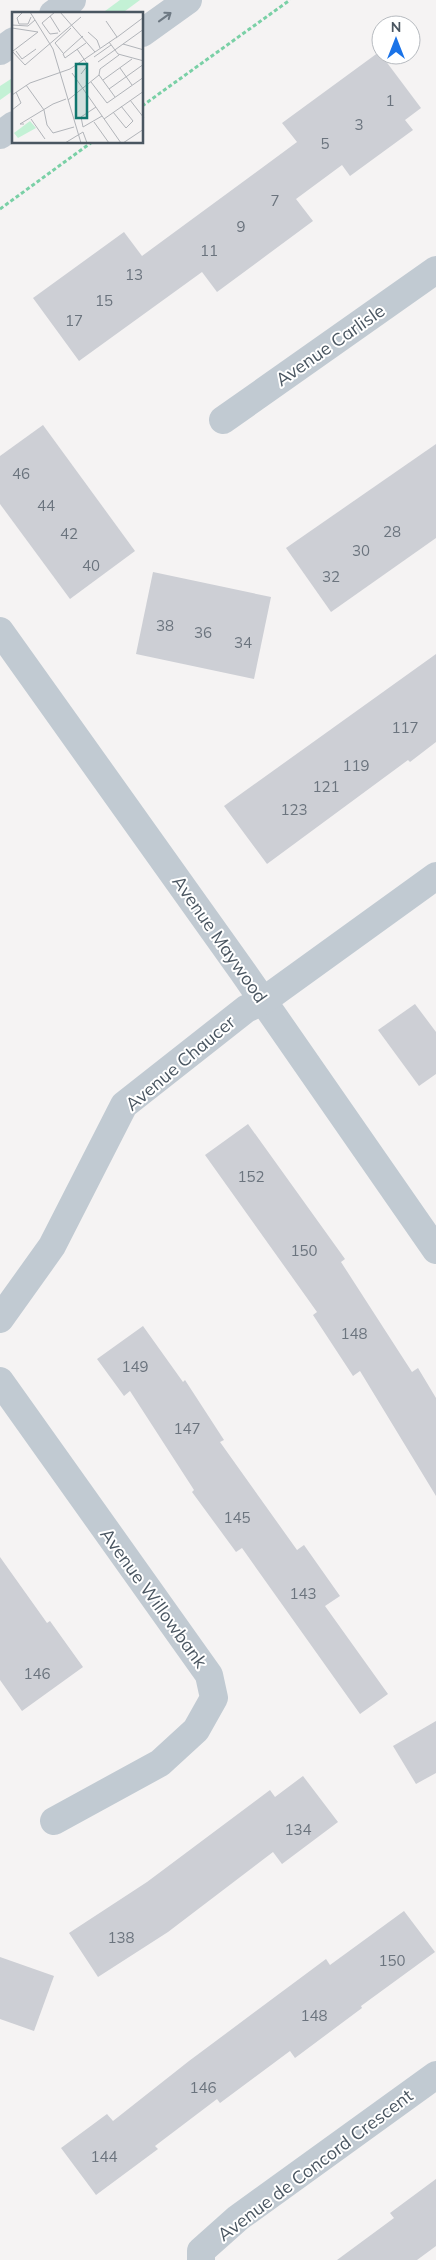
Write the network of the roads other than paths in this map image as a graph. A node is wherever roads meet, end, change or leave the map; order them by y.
1 (72, 0) edge
2 (188, 0) edge
3 (56, 12) edge
4 (144, 32) edge
5 (12, 43) edge
6 (0, 51) edge
7 (12, 126) edge
8 (0, 135) edge
9 (436, 270) edge
10 (223, 420) dead end
11 (0, 631) edge
12 (436, 876) edge
13 (263, 1000) junction
14 (436, 1250) edge
15 (0, 1319) edge
16 (0, 1381) edge
17 (54, 1822) dead end
18 (436, 2075) edge
19 (201, 2260) edge

1 - 3 street
4 -> 2 street
5 - 6 street
7 - 8 street
9 - 10 street, Avenue Carlisle
11 - 13 street, Avenue Maywood
12 - 13 street, Avenue Chaucer
13 - 14 street, Avenue Maywood
13 - 15 street, Avenue Chaucer
16 - 17 street, Avenue Willowbank
18 - 19 street, Avenue de Concord Crescent

